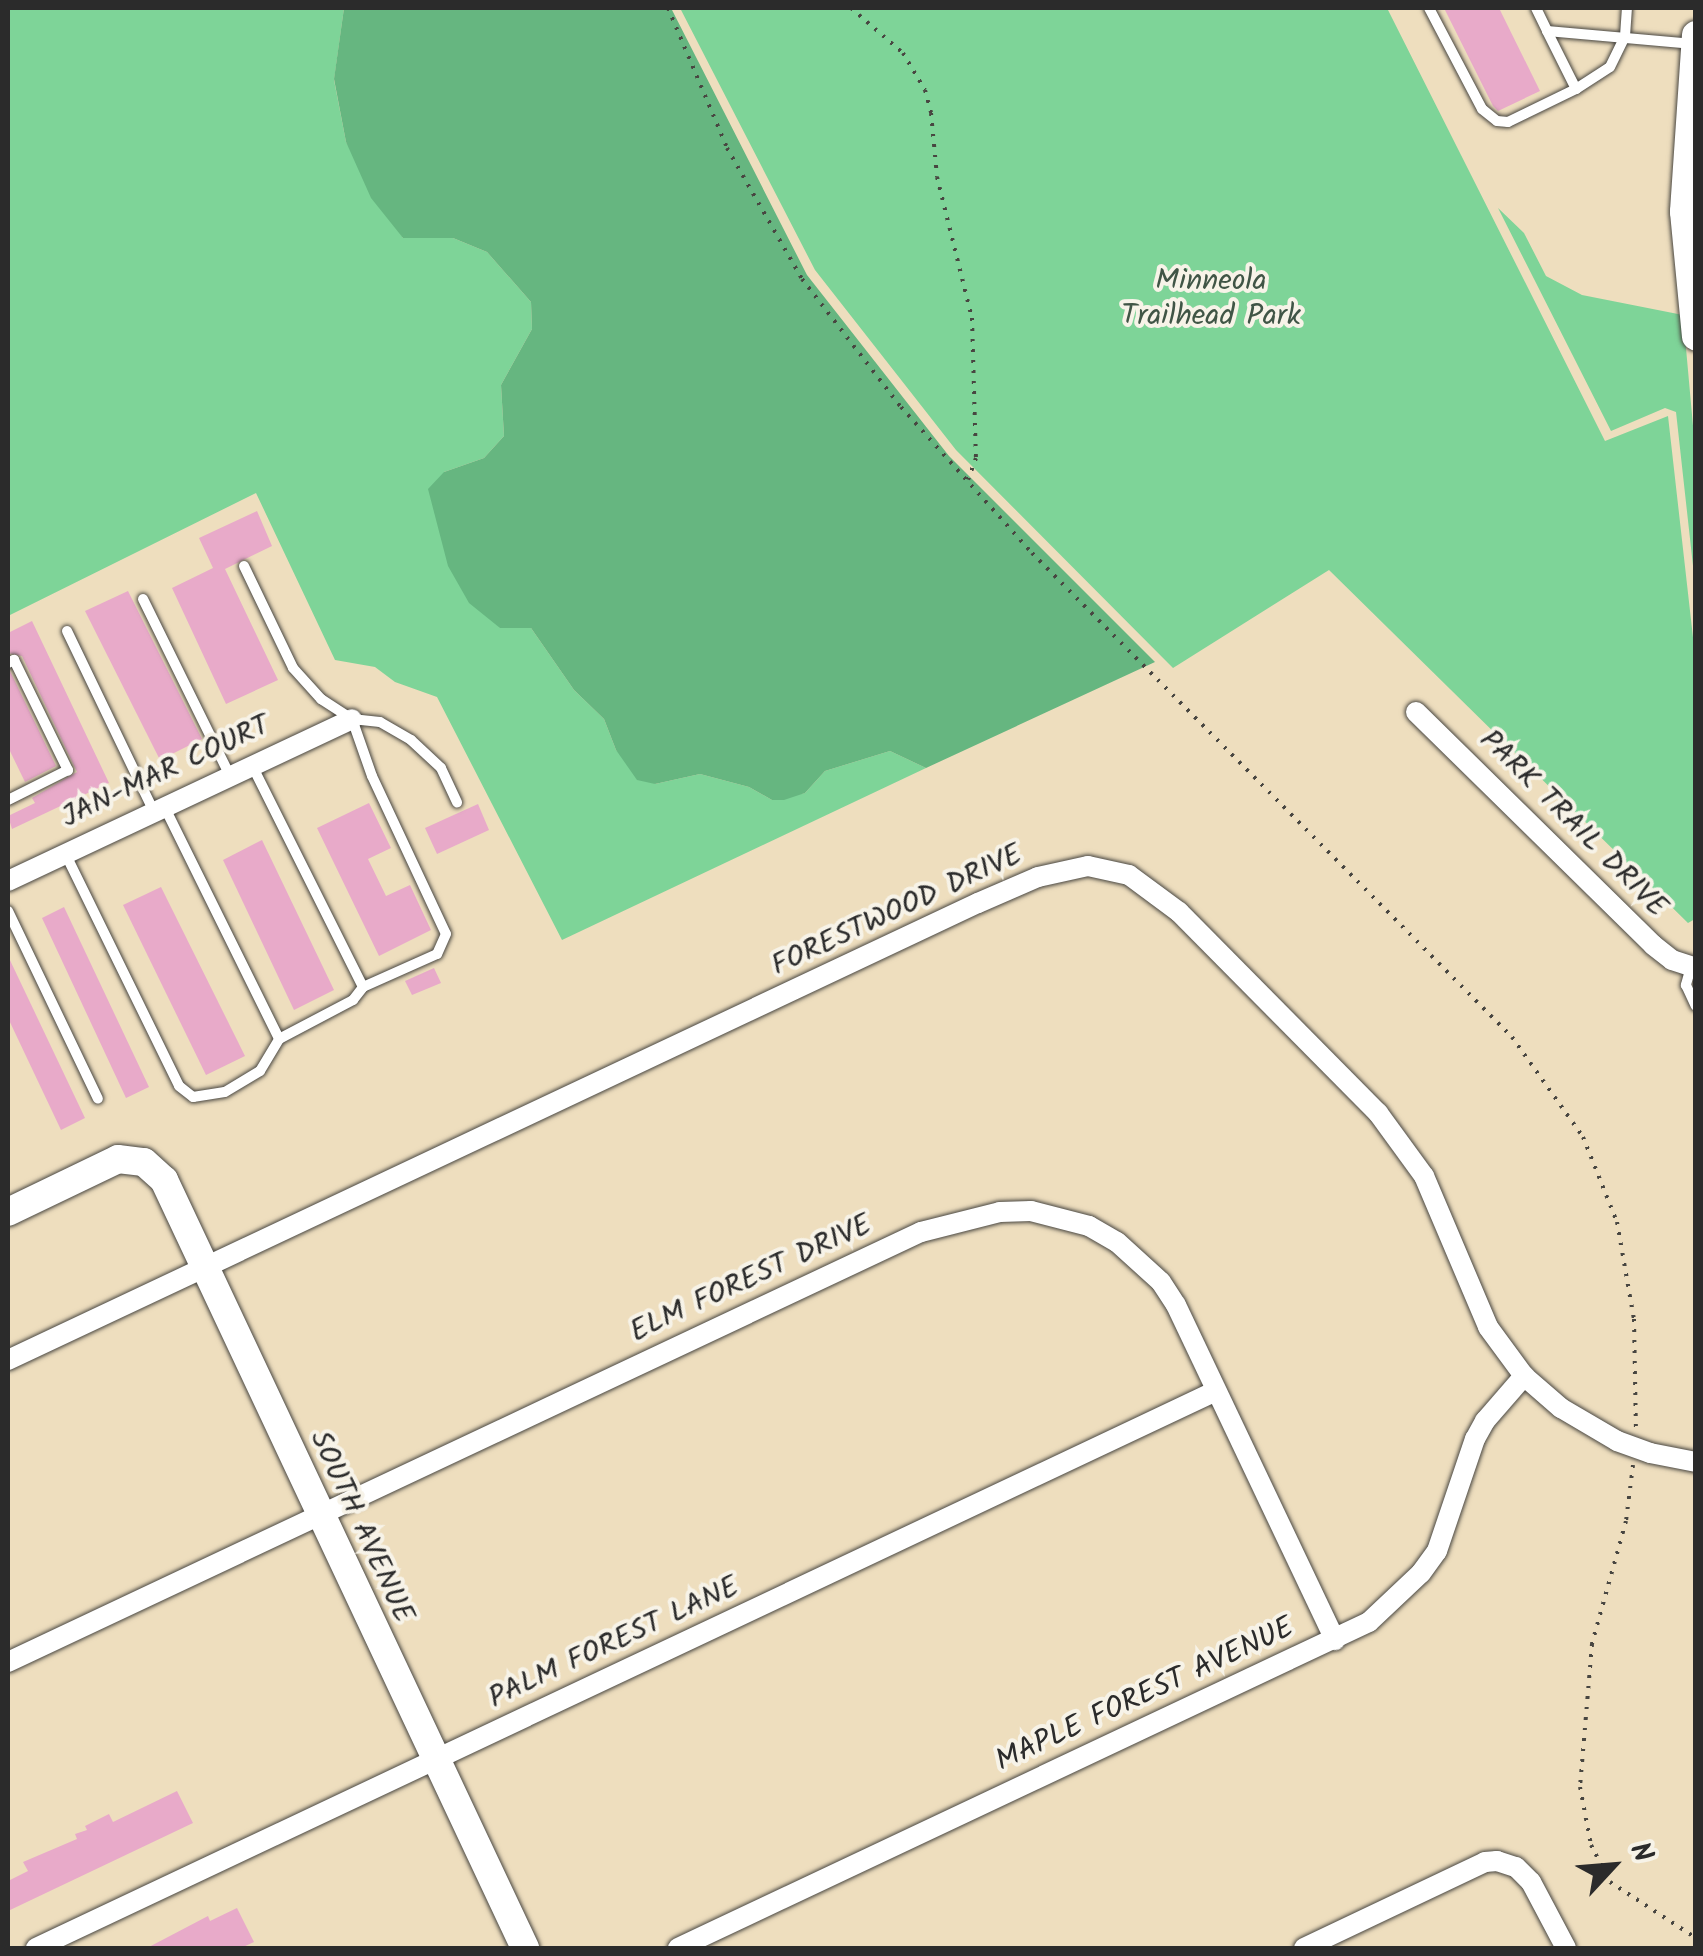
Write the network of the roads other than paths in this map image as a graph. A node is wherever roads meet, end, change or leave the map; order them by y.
1 (1428, 8) edge
2 (1536, 8) edge
3 (1627, 8) edge
4 (1547, 31) junction
5 (1696, 34) edge
6 (1625, 36) junction
7 (1694, 44) edge
8 (1576, 89) junction
9 (1696, 336) edge
10 (244, 566) dead end
11 (143, 599) dead end
12 (67, 631) dead end
13 (8, 663) edge
14 (1416, 712) dead end
15 (352, 720) junction
16 (252, 764) junction
17 (228, 774) junction
18 (8, 800) edge
19 (457, 802) dead end
20 (158, 808) junction
21 (64, 853) junction
22 (8, 881) edge
23 (8, 911) edge
24 (1693, 968) edge
25 (363, 986) junction
26 (1696, 1006) edge
27 (279, 1039) junction
28 (98, 1099) dead end
29 (8, 1212) edge
30 (202, 1268) junction
31 (8, 1360) edge
32 (1524, 1376) junction
33 (1216, 1390) junction
34 (1696, 1462) edge
35 (320, 1514) junction
36 (1335, 1640) junction
37 (8, 1662) edge
38 (435, 1761) junction
39 (36, 1948) edge
40 (526, 1948) edge
41 (678, 1948) edge
42 (1304, 1948) edge
43 (1566, 1948) edge

1 - 8 lane
2 - 4 lane
3 - 6 lane
4 - 6 lane
4 - 8 lane
5 - 7 street
6 - 7 lane
6 - 8 lane
7 - 9 street
10 - 15 lane
11 - 17 lane
12 - 20 lane
13 - 18 lane
14 - 24 street, PARK TRAIL DRIVE
15 - 16 street, JAN-MAR COURT
15 - 19 lane
15 - 25 lane
16 - 17 street, JAN-MAR COURT
16 - 25 lane
17 - 20 street, JAN-MAR COURT
20 - 21 street, JAN-MAR COURT
20 - 27 lane
21 - 22 street, JAN-MAR COURT
21 - 27 lane
23 - 28 lane
24 - 26 lane
25 - 27 lane
29 - 30 street, SOUTH AVENUE
30 - 31 street, FORESTWOOD DRIVE
30 - 32 street, FORESTWOOD DRIVE
30 - 35 street, SOUTH AVENUE
32 - 34 street, FORESTWOOD DRIVE
32 - 36 street, MAPLE FOREST AVENUE
33 - 35 street, ELM FOREST DRIVE
33 - 36 street, ELM FOREST DRIVE
33 - 38 street, PALM FOREST LANE
35 - 37 street, ELM FOREST DRIVE
35 - 38 street, SOUTH AVENUE
36 - 41 street, MAPLE FOREST AVENUE
38 - 39 street, PALM FOREST LANE
38 - 40 street, SOUTH AVENUE
42 - 43 street

